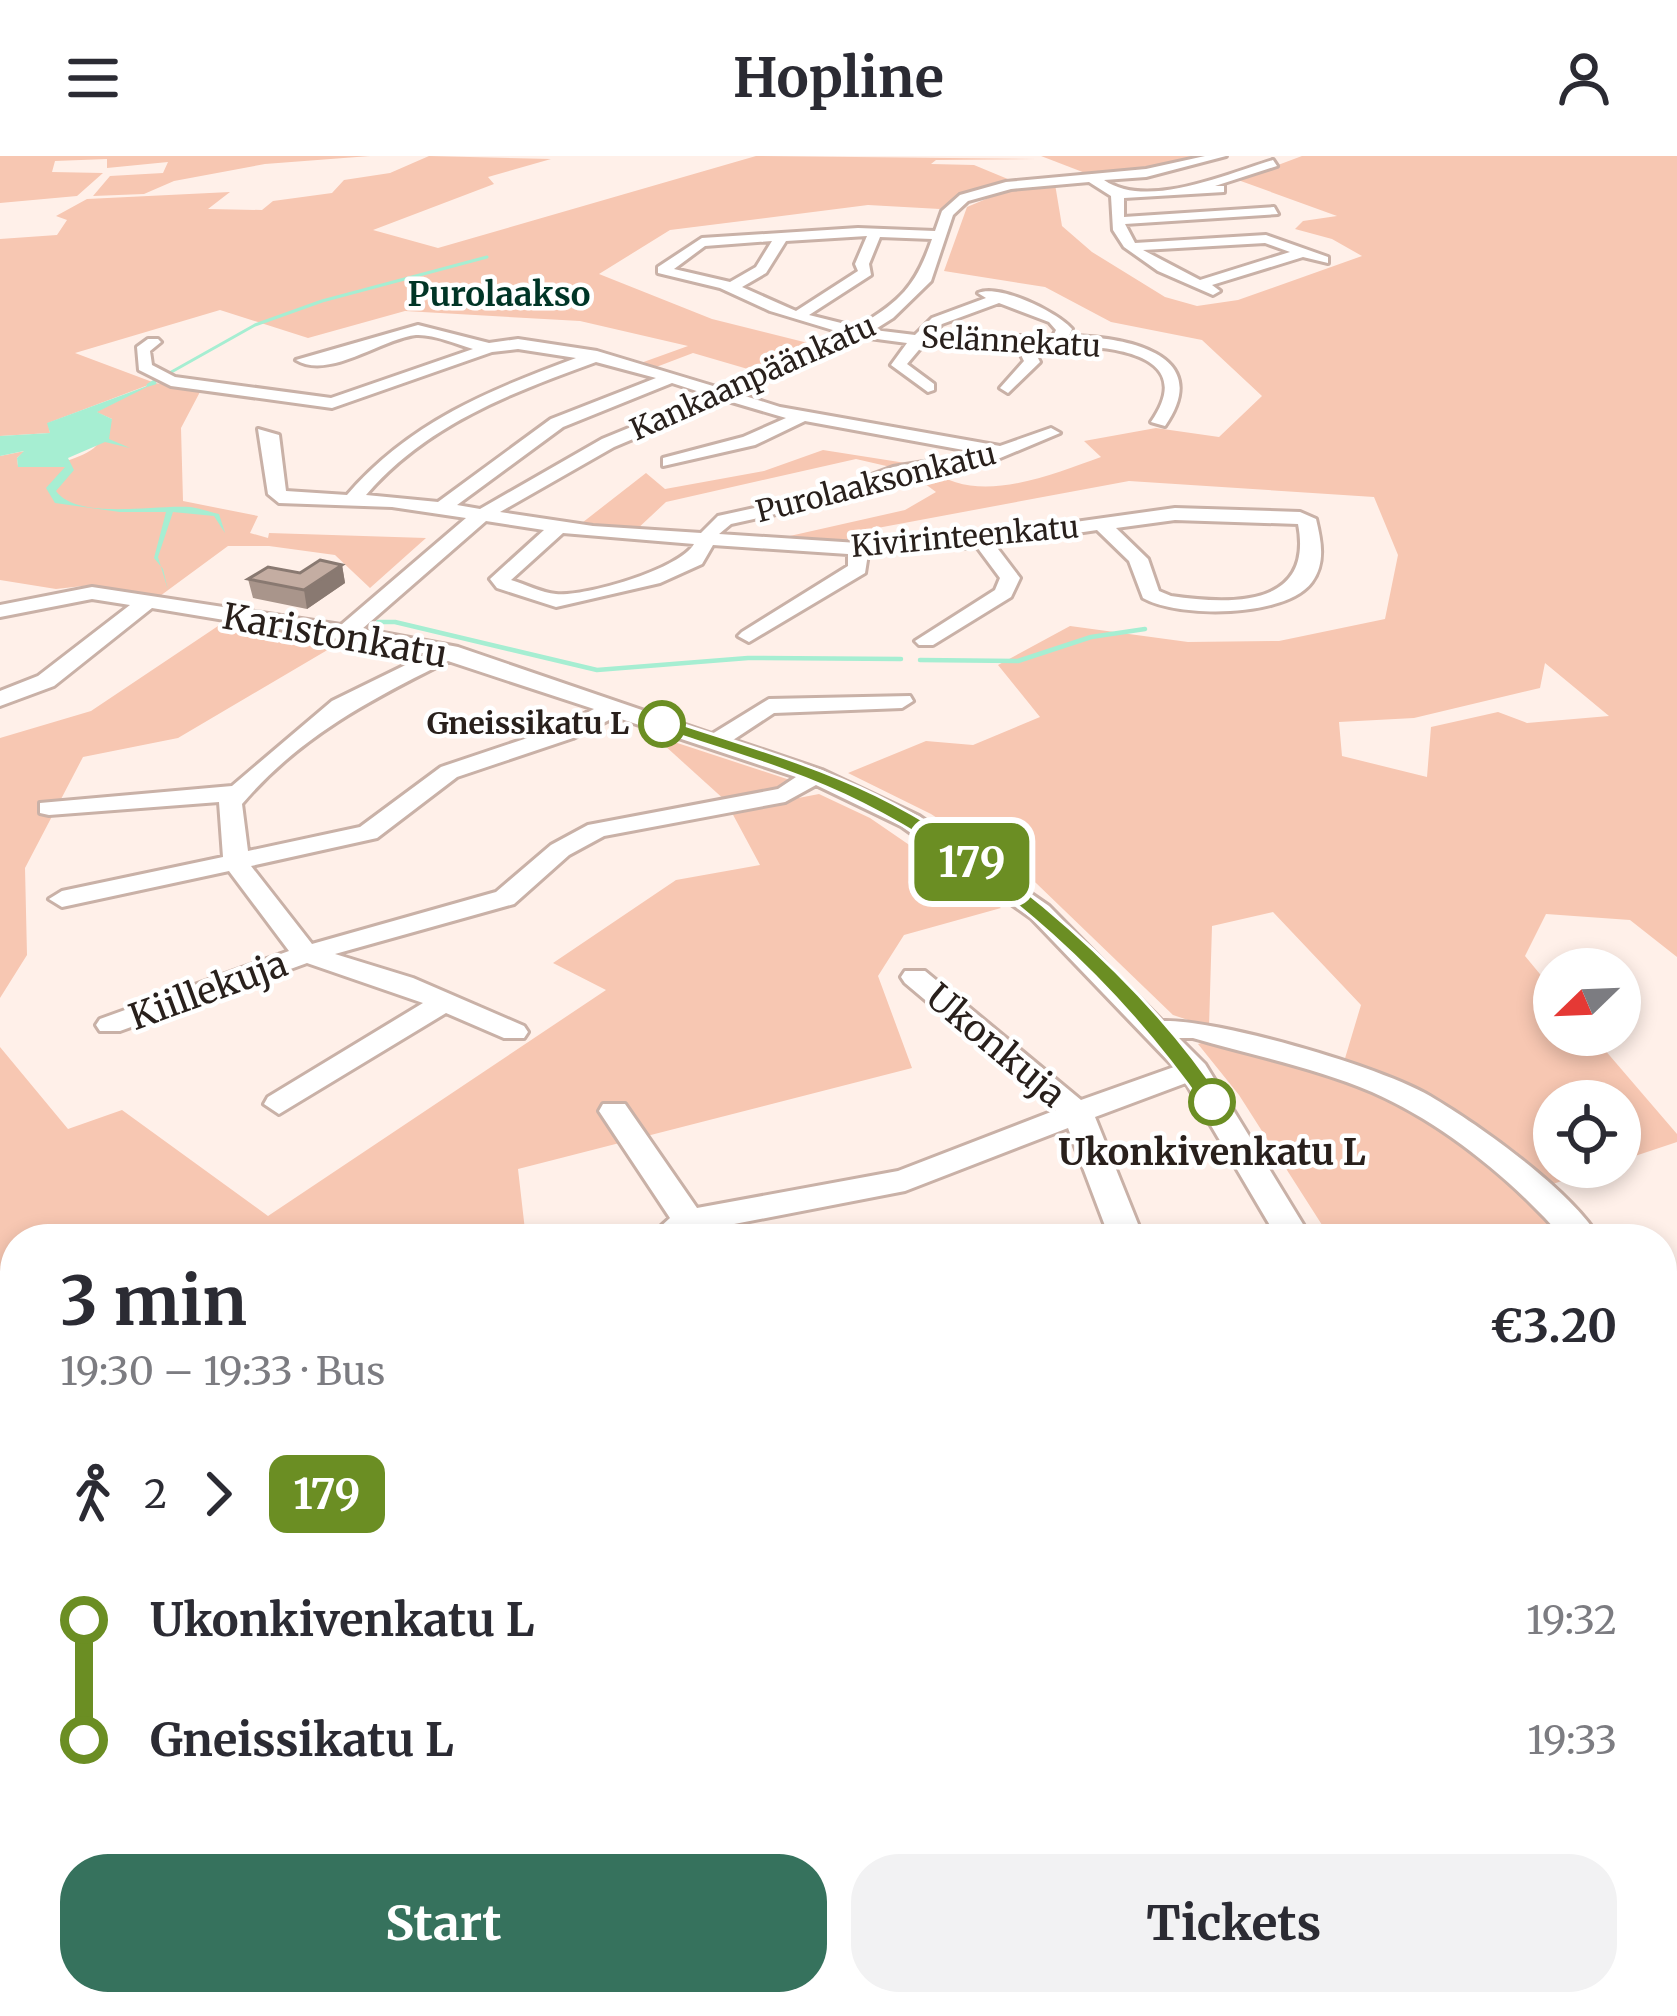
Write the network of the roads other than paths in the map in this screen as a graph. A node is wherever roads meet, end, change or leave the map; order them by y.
1 (1220, 156) edge
2 (1273, 164) dead end
3 (1092, 178) junction
4 (1214, 187) junction
5 (1118, 195) junction
6 (1118, 221) junction
7 (874, 232) junction
8 (939, 235) junction
9 (780, 239) junction
10 (1134, 247) junction
11 (1305, 252) junction
12 (1323, 260) dead end
13 (732, 287) junction
14 (974, 290) dead end
15 (1000, 298) junction
16 (799, 315) junction
17 (864, 332) junction
18 (923, 339) junction
19 (1060, 339) junction
20 (153, 342) dead end
21 (1022, 342) junction
22 (489, 348) junction
23 (597, 356) junction
24 (304, 360) dead end
25 (667, 379) junction
26 (928, 387) dead end
27 (1008, 388) dead end
28 (723, 395) junction
29 (803, 416) junction
30 (1159, 422) dead end
31 (264, 433) dead end
32 (1051, 433) dead end
33 (1005, 452) junction
34 (669, 462) dead end
35 (353, 499) junction
36 (442, 508) junction
37 (481, 514) junction
38 (1102, 524) junction
39 (558, 528) junction
40 (708, 539) junction
41 (982, 541) junction
42 (858, 549) junction
43 (147, 602) junction
44 (0, 611) edge
45 (346, 632) junction
46 (749, 636) dead end
47 (926, 641) dead end
48 (450, 652) junction
49 (0, 699) edge
50 (902, 701) dead end
51 (614, 708) junction
52 (716, 742) junction
53 (814, 775) junction
54 (235, 793) junction
55 (49, 808) dead end
56 (236, 863) junction
57 (62, 899) dead end
58 (306, 955) junction
59 (914, 976) dead end
60 (441, 1004) junction
61 (110, 1025) dead end
62 (1156, 1030) junction
63 (514, 1033) dead end
64 (1194, 1072) junction
65 (279, 1104) dead end
66 (614, 1111) dead end
67 (1078, 1114) junction
68 (673, 1224) edge
69 (704, 1224) edge
70 (1120, 1224) edge
71 (1286, 1224) edge
72 (1569, 1224) edge
73 (1677, 1784) edge
74 (1677, 1807) edge

1 - 3 street, Kankaanpäänkatu
2 - 4 street
3 - 5 street
3 - 8 street, Kankaanpäänkatu
4 - 5 street
4 - 6 street
5 - 6 street
6 - 10 street
7 - 8 street
7 - 9 street
7 - 16 street
8 - 17 street, Kankaanpäänkatu
9 - 13 street
9 - 13 street, Selännekatu
10 - 11 street
10 - 11 street
11 - 12 street
13 - 16 street, Selännekatu
14 - 15 street
15 - 18 street
15 - 19 street
16 - 17 street, Selännekatu
17 - 18 street, Selännekatu
17 - 28 street, Kankaanpäänkatu
18 - 21 street, Selännekatu
18 - 26 street
19 - 21 street, Selännekatu
19 - 30 street, Selännekatu
20 - 22 street
21 - 27 street
22 - 23 street
22 - 24 street
23 - 25 street
23 - 35 street
25 - 28 street
25 - 36 street
28 - 29 street
28 - 37 street, Kankaanpäänkatu
29 - 33 street
29 - 34 street
31 - 35 street, Kivirinteenkatu
32 - 33 street, Purolaaksonkatu
33 - 40 street, Purolaaksonkatu
35 - 36 street, Kivirinteenkatu
36 - 37 street, Kivirinteenkatu
37 - 39 street, Kivirinteenkatu
37 - 45 street, Kankaanpäänkatu
38 - 38 street, Kivirinteenkatu
38 - 41 street, Kivirinteenkatu
39 - 40 street, Kivirinteenkatu
39 - 40 street, Purolaaksonkatu
40 - 42 street, Kivirinteenkatu
41 - 42 street, Kivirinteenkatu
41 - 47 street
42 - 46 street
43 - 44 street, Karistonkatu
43 - 45 street, Karistonkatu
43 - 49 street
45 - 48 street, Karistonkatu
48 - 51 street, Karistonkatu
48 - 54 street
50 - 52 street
51 - 52 street, Karistonkatu
51 - 56 street
52 - 53 street, Karistonkatu
53 - 58 street, Kiillekuja
53 - 62 street, Karistonkatu
54 - 55 street
54 - 56 street
56 - 57 street
56 - 58 street
58 - 60 street
58 - 61 street, Kiillekuja
59 - 67 street, Ukonkuja
60 - 63 street
60 - 65 street
62 - 64 street, Karistonkatu
62 - 72 street
64 - 67 street
64 - 71 street, Karistonkatu
66 - 68 street
67 - 69 street
67 - 70 street
73 - 74 street

